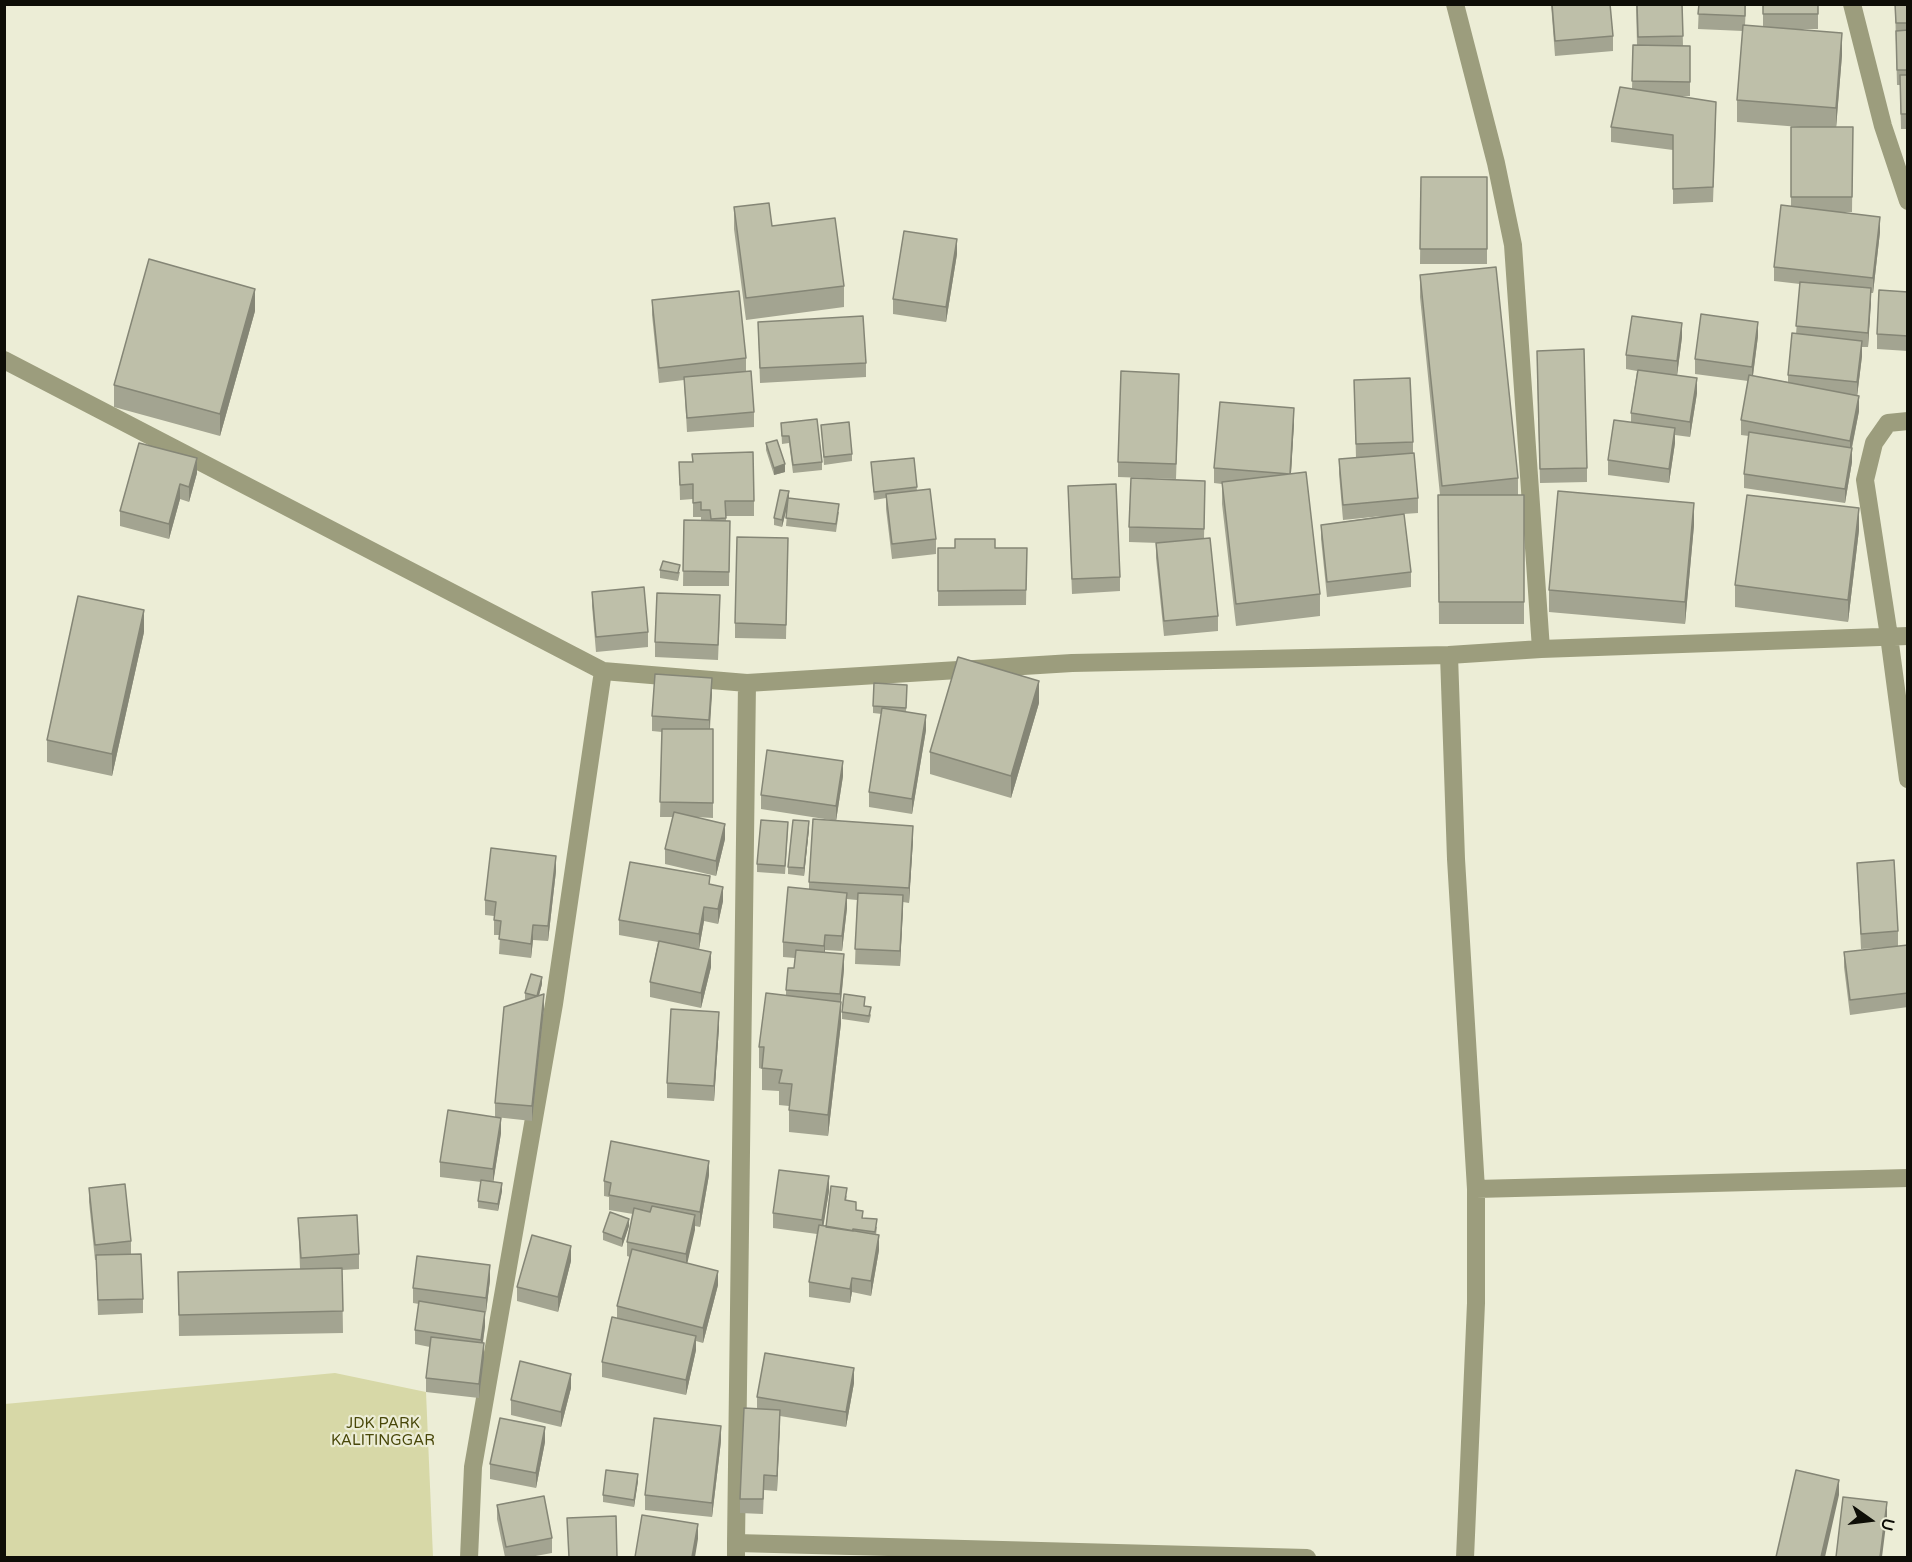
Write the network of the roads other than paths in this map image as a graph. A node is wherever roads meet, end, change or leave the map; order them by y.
1 (1455, 4) edge
2 (1852, 4) edge
3 (1908, 201) edge
4 (4, 360) edge
5 (1908, 422) edge
6 (1898, 636) edge
7 (1541, 649) junction
8 (1449, 655) junction
9 (603, 671) junction
10 (747, 683) junction
11 (1908, 779) edge
12 (1908, 1178) edge
13 (1476, 1189) junction
14 (736, 1550) edge
15 (469, 1557) edge
16 (1307, 1557) edge
17 (1465, 1557) edge

1 - 7 street
2 - 3 street
4 - 9 street
5 - 6 street
6 - 7 street
6 - 11 street
7 - 8 street
8 - 10 street
8 - 13 street
9 - 10 street
9 - 15 street
10 - 14 street
12 - 13 street
13 - 17 street
14 - 16 street

